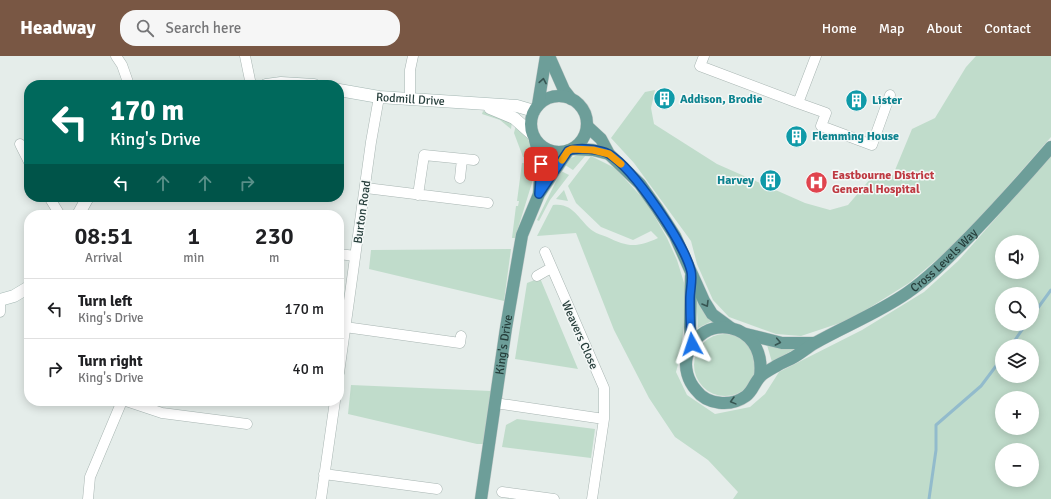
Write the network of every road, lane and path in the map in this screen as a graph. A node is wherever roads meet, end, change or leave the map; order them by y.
1 (116, 56) edge
2 (245, 56) edge
3 (413, 56) edge
4 (548, 56) edge
5 (704, 56) edge
6 (816, 56) edge
7 (127, 80) edge
8 (250, 80) edge
9 (344, 91) edge
10 (890, 95) dead end
11 (379, 97) junction
12 (410, 99) junction
13 (570, 99) junction
14 (798, 102) junction
15 (482, 104) junction
16 (536, 108) junction
17 (587, 126) junction
18 (534, 137) junction
19 (20, 144) dead end
20 (1051, 147) edge
21 (570, 150) junction
22 (24, 152) edge
23 (609, 154) junction
24 (462, 159) junction
25 (474, 160) dead end
26 (460, 178) dead end
27 (366, 188) junction
28 (539, 194) junction
29 (418, 195) junction
30 (488, 203) dead end
31 (545, 252) dead end
32 (344, 255) edge
33 (356, 256) junction
34 (551, 268) junction
35 (691, 272) junction
36 (537, 276) dead end
37 (24, 290) edge
38 (0, 300) edge
39 (0, 312) edge
40 (345, 327) junction
41 (731, 328) junction
42 (743, 333) junction
43 (344, 335) edge
44 (461, 336) dead end
45 (814, 343) junction
46 (692, 344) junction
47 (760, 376) junction
48 (495, 403) junction
49 (120, 406) edge
50 (141, 406) edge
51 (334, 406) edge
52 (604, 419) junction
53 (247, 424) dead end
54 (324, 474) junction
55 (437, 489) dead end
56 (502, 492) dead end
57 (88, 499) edge
58 (321, 499) edge
59 (481, 499) edge
60 (554, 499) edge
61 (592, 499) edge

1 - 7 street
2 - 8 street
3 - 12 street
4 - 13 main road
16 -> 4 main road
5 - 14 street
6 - 14 street
9 - 11 street, Rodmill Drive
10 - 14 street
11 - 12 street, Rodmill Drive
11 - 27 street, Burton Road
12 - 15 street, Rodmill Drive
13 - 16 main road
13 - 17 main road
15 - 16 street, Rodmill Drive
15 - 18 street, Rodmill Drive
16 - 18 main road
17 - 21 main road
17 - 23 main road, Cross Levels Way
18 - 21 main road
18 - 28 main road, King's Drive
19 - 22 street
20 - 45 main road, Cross Levels Way
21 - 23 main road
21 - 28 main road, King's Drive
23 - 35 main road, Cross Levels Way
24 - 25 street
24 - 26 street
24 - 29 street
27 - 29 street
27 - 33 street, Burton Road
28 - 48 main road, King's Drive
29 - 30 street
31 - 34 street, Weavers Close
32 - 33 street
33 - 40 street, Burton Road
34 - 36 street
34 - 52 street, Weavers Close
35 -> 41 main road, Cross Levels Way
35 - 46 main road, Cross Levels Way
37 - 38 street
38 - 39 street
40 - 43 street, Burton Road
40 - 44 street
41 - 42 main road, Cross Levels Way
41 - 46 main road, Cross Levels Way
42 -> 45 main road, Cross Levels Way
42 - 47 main road, Cross Levels Way
45 - 47 main road, Cross Levels Way
47 -> 46 main road, Cross Levels Way
48 - 52 street
48 - 59 main road, King's Drive
49 - 57 street
50 - 53 street
51 - 54 street
52 - 61 street, Weavers Close
54 - 55 street
54 - 58 street
56 - 60 street

